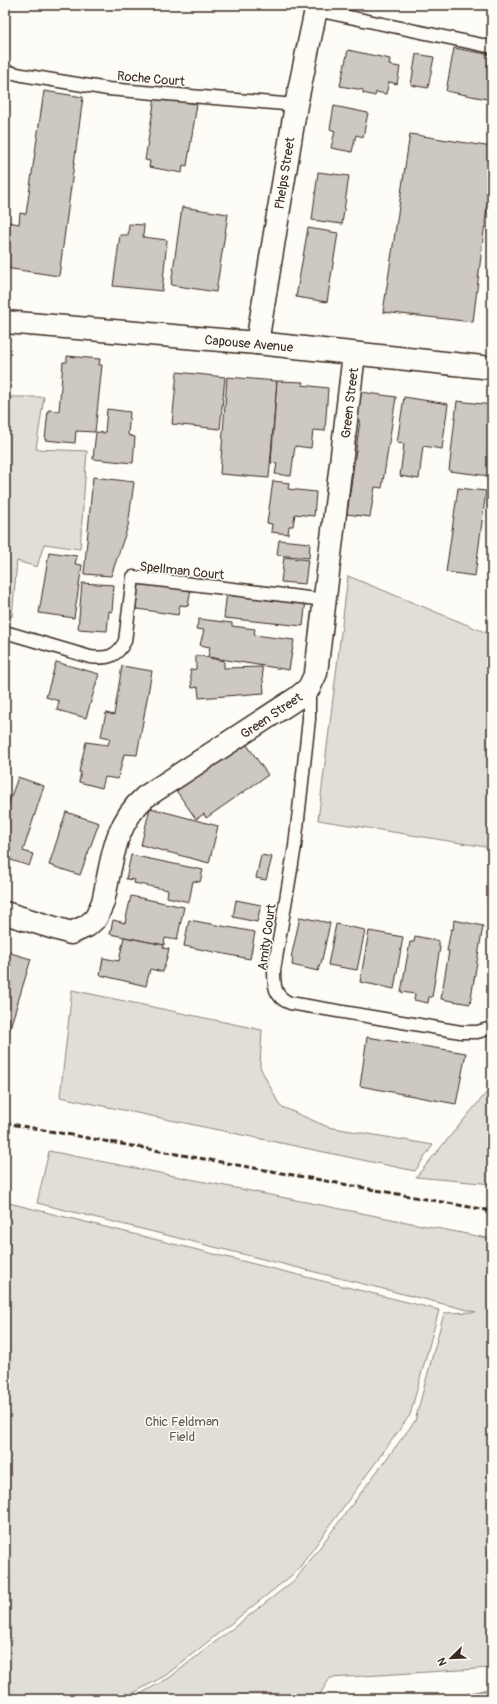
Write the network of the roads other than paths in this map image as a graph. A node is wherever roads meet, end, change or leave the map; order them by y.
1 (316, 8) edge
2 (492, 47) edge
3 (5, 71) edge
4 (296, 104) junction
5 (5, 322) edge
6 (257, 342) junction
7 (354, 354) junction
8 (492, 368) edge
9 (325, 600) junction
10 (5, 632) edge
11 (309, 688) junction
12 (5, 912) edge
13 (492, 1028) edge

1 - 2 lane
1 - 4 street, Phelps Street
3 - 4 lane, Roche Court
4 - 6 street, Phelps Street
5 - 6 street, Capouse Avenue
6 - 7 street, Capouse Avenue
7 - 8 street, Capouse Avenue
7 - 9 street, Green Street
9 - 10 lane, Spellman Court
9 - 11 street, Green Street
11 - 12 street, Green Street
11 - 13 lane, Amity Court

